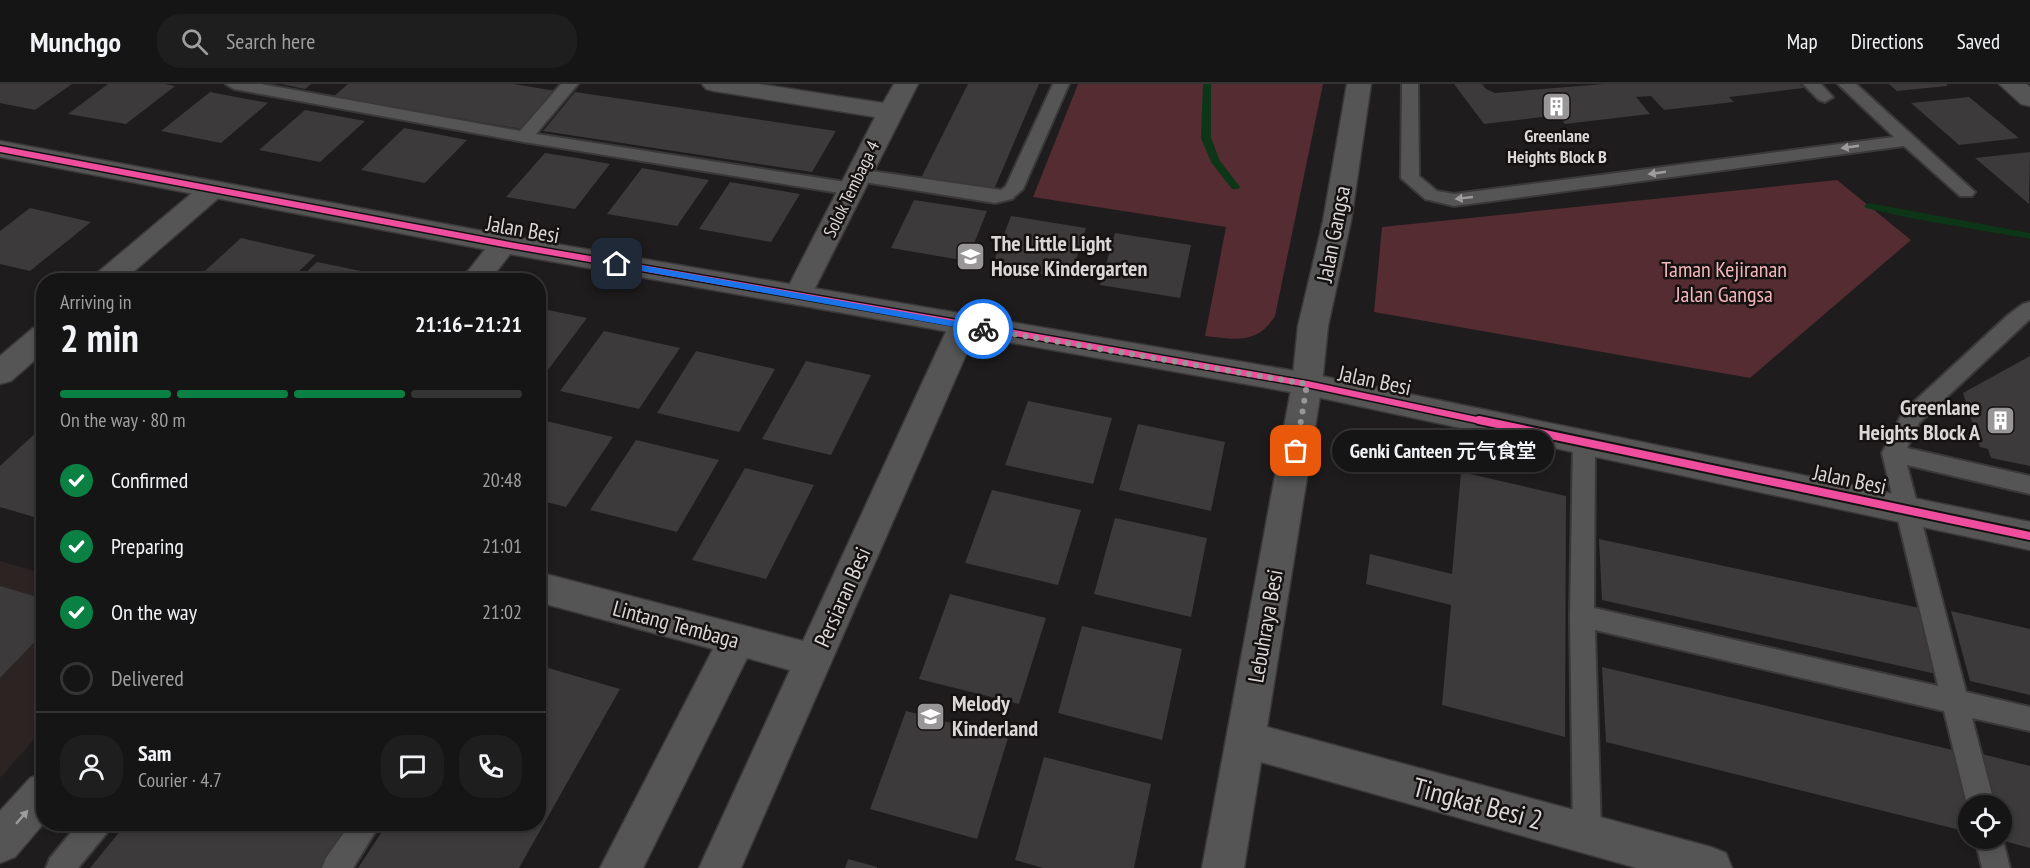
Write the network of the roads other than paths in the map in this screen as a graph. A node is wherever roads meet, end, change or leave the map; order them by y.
1 (234, 84) edge
2 (570, 84) edge
3 (714, 84) edge
4 (906, 84) edge
5 (1061, 84) edge
6 (1359, 84) edge
7 (1410, 84) edge
8 (1810, 84) edge
9 (1846, 84) edge
10 (2011, 84) edge
11 (753, 87) edge
12 (1825, 97) dead end
13 (2030, 99) edge
14 (890, 112) junction
15 (524, 136) junction
16 (1908, 140) junction
17 (0, 149) edge
18 (855, 182) junction
19 (213, 189) junction
20 (1966, 192) dead end
21 (504, 244) junction
22 (115, 273) edge
23 (481, 273) edge
24 (798, 295) junction
25 (2030, 309) edge
26 (964, 325) junction
27 (36, 342) edge
28 (0, 373) edge
29 (1307, 384) junction
30 (1584, 443) junction
31 (1893, 453) junction
32 (2030, 485) edge
33 (1905, 509) junction
34 (2030, 536) edge
35 (546, 589) edge
36 (1582, 616) junction
37 (737, 640) junction
38 (814, 660) junction
39 (1956, 702) junction
40 (2030, 719) edge
41 (1245, 739) junction
42 (1978, 795) edge
43 (36, 801) edge
44 (90, 831) edge
45 (361, 831) edge
46 (1587, 833) junction
47 (0, 842) edge
48 (1992, 849) edge
49 (60, 868) edge
50 (336, 868) edge
51 (621, 868) edge
52 (720, 868) edge
53 (1223, 868) edge
54 (1711, 868) edge
55 (1996, 868) edge

1 - 15 lane
2 - 15 lane
3 - 11 street
4 - 14 street, Solok Tembaga 4
5 - 18 lane
6 - 29 street, Jalan Gangsa
16 -> 7 lane
8 - 12 lane
9 - 16 lane
10 - 13 street
11 - 14 street
14 - 18 street, Solok Tembaga 4
15 - 18 lane
16 - 20 lane
17 - 19 street, Jalan Besi
18 - 24 street, Solok Tembaga 4
19 - 21 street, Jalan Besi
19 - 22 street
21 - 23 street
21 - 24 street, Jalan Besi
24 - 26 street, Jalan Besi
25 - 31 lane
26 - 29 street, Jalan Besi
26 - 38 street, Persiaran Besi
27 - 28 street
29 - 30 street, Jalan Besi
29 - 41 street, Lebuhraya Besi
30 - 33 street, Jalan Besi
30 - 36 lane
31 - 32 lane
31 - 33 lane
33 - 34 street, Jalan Besi
33 - 39 lane
35 - 37 street, Lintang Tembaga
36 - 39 lane
36 - 46 lane
37 - 38 street, Lintang Tembaga
37 - 51 street
38 - 52 street, Persiaran Besi
39 - 40 lane
39 - 42 lane
41 - 46 street, Tingkat Besi 2
41 - 53 street, Lebuhraya Besi
47 -> 43 street
44 - 49 lane
45 - 50 lane
46 - 54 street, Tingkat Besi 2
48 - 55 lane

